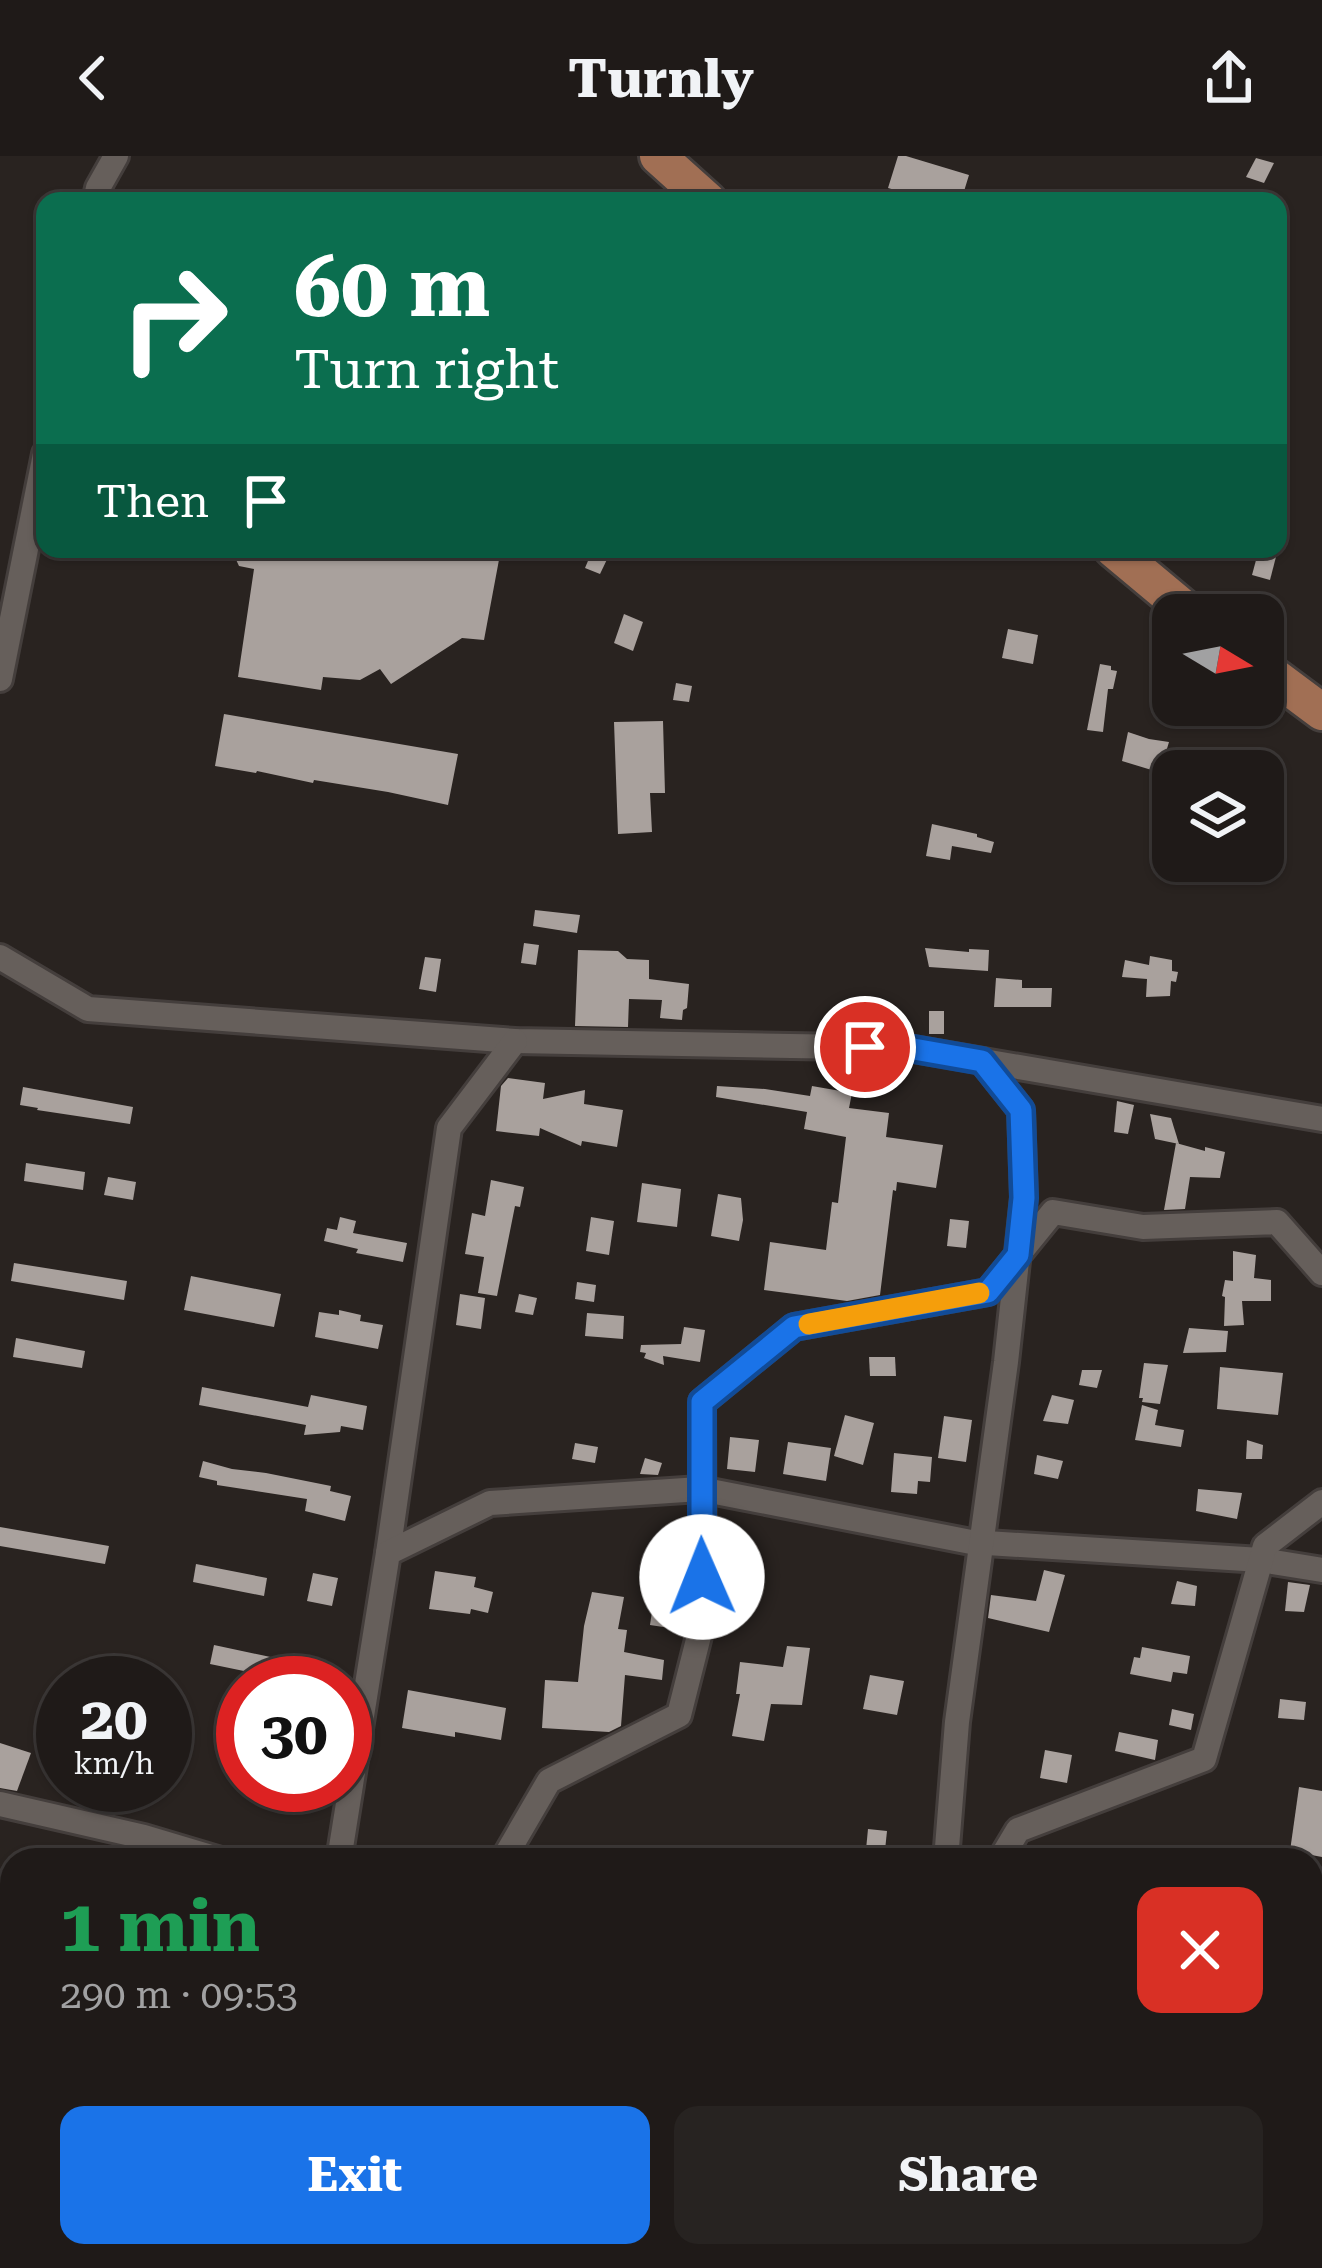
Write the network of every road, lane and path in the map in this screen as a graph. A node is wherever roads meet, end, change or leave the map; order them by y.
1 (116, 156) edge
2 (658, 156) edge
3 (97, 192) edge
4 (697, 192) edge
5 (36, 499) edge
6 (1124, 558) edge
7 (1167, 594) edge
8 (0, 679) edge
9 (1284, 684) edge
10 (1322, 712) edge
11 (0, 957) edge
12 (515, 1041) junction
13 (982, 1061) junction
14 (1322, 1119) edge
15 (1018, 1255) junction
16 (1322, 1273) edge
17 (700, 1490) junction
18 (1322, 1502) edge
19 (982, 1543) junction
20 (388, 1553) junction
21 (1261, 1560) junction
22 (1322, 1570) edge
23 (0, 1804) edge
24 (181, 1848) edge
25 (342, 1848) edge
26 (510, 1848) edge
27 (947, 1848) edge
28 (1007, 1848) edge

1 - 3 street
2 - 4 main road
5 - 8 street
6 - 7 main road
9 - 10 main road
11 - 12 street
12 - 13 street
12 - 20 street
13 - 14 street
13 - 15 street
15 - 16 street
15 - 17 street
15 - 19 street
17 - 19 street
17 - 20 street
17 - 26 street
18 - 21 street
19 - 21 street
19 - 27 street
20 - 25 street
21 - 22 street
21 - 28 street
23 - 24 street

